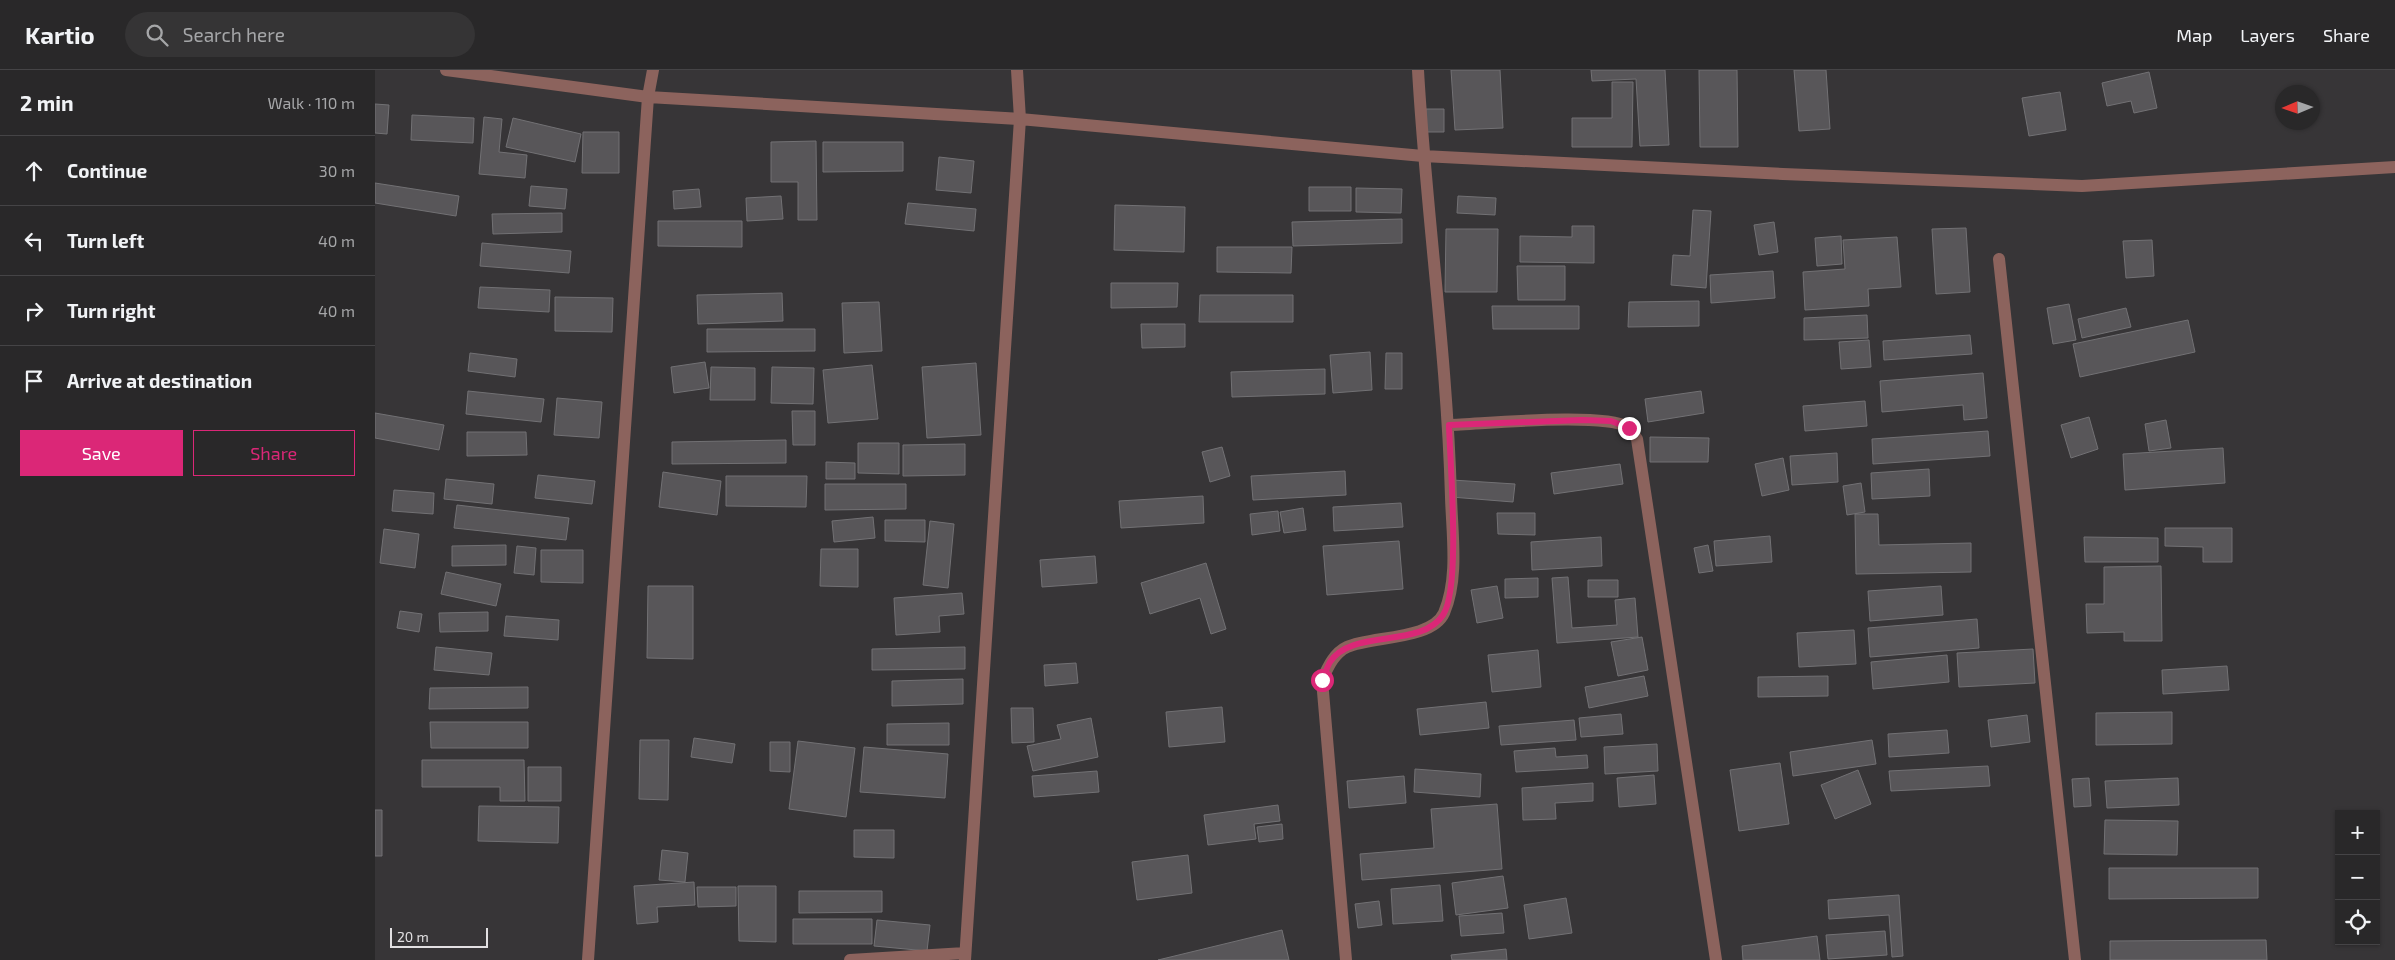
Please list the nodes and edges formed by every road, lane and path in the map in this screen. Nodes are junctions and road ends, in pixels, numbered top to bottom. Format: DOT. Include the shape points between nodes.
graph roads {
  1 [pos="446,70"];
  2 [pos="653,70"];
  3 [pos="1017,70"];
  4 [pos="1418,70"];
  5 [pos="648,97"];
  6 [pos="1019,120"];
  7 [pos="1423,156"];
  8 [pos="2395,166"];
  9 [pos="1999,259"];
  10 [pos="1449,425"];
  11 [pos="965,957"];
  12 [pos="588,960"];
  13 [pos="850,960"];
  14 [pos="1346,960"];
  15 [pos="1716,960"];
  16 [pos="2075,960"];
  1 -- 5 [label="street"];
  2 -- 5 [label="street"];
  3 -- 6 [label="street"];
  4 -- 7 [label="street"];
  5 -- 6 [label="street"];
  5 -- 12 [label="street"];
  6 -- 7 [label="street"];
  6 -- 11 [label="street"];
  7 -- 8 [label="street" via="2082,186"];
  7 -- 10 [label="street"];
  9 -- 16 [label="street"];
  10 -- 14 [label="street" via="1453,580 1443,615 1429,628 1346,647 1330,661 1322,680"];
  10 -- 15 [label="street" via="1611,421 1629,428 1637,439"];
  11 -- 13 [label="street"];
}
